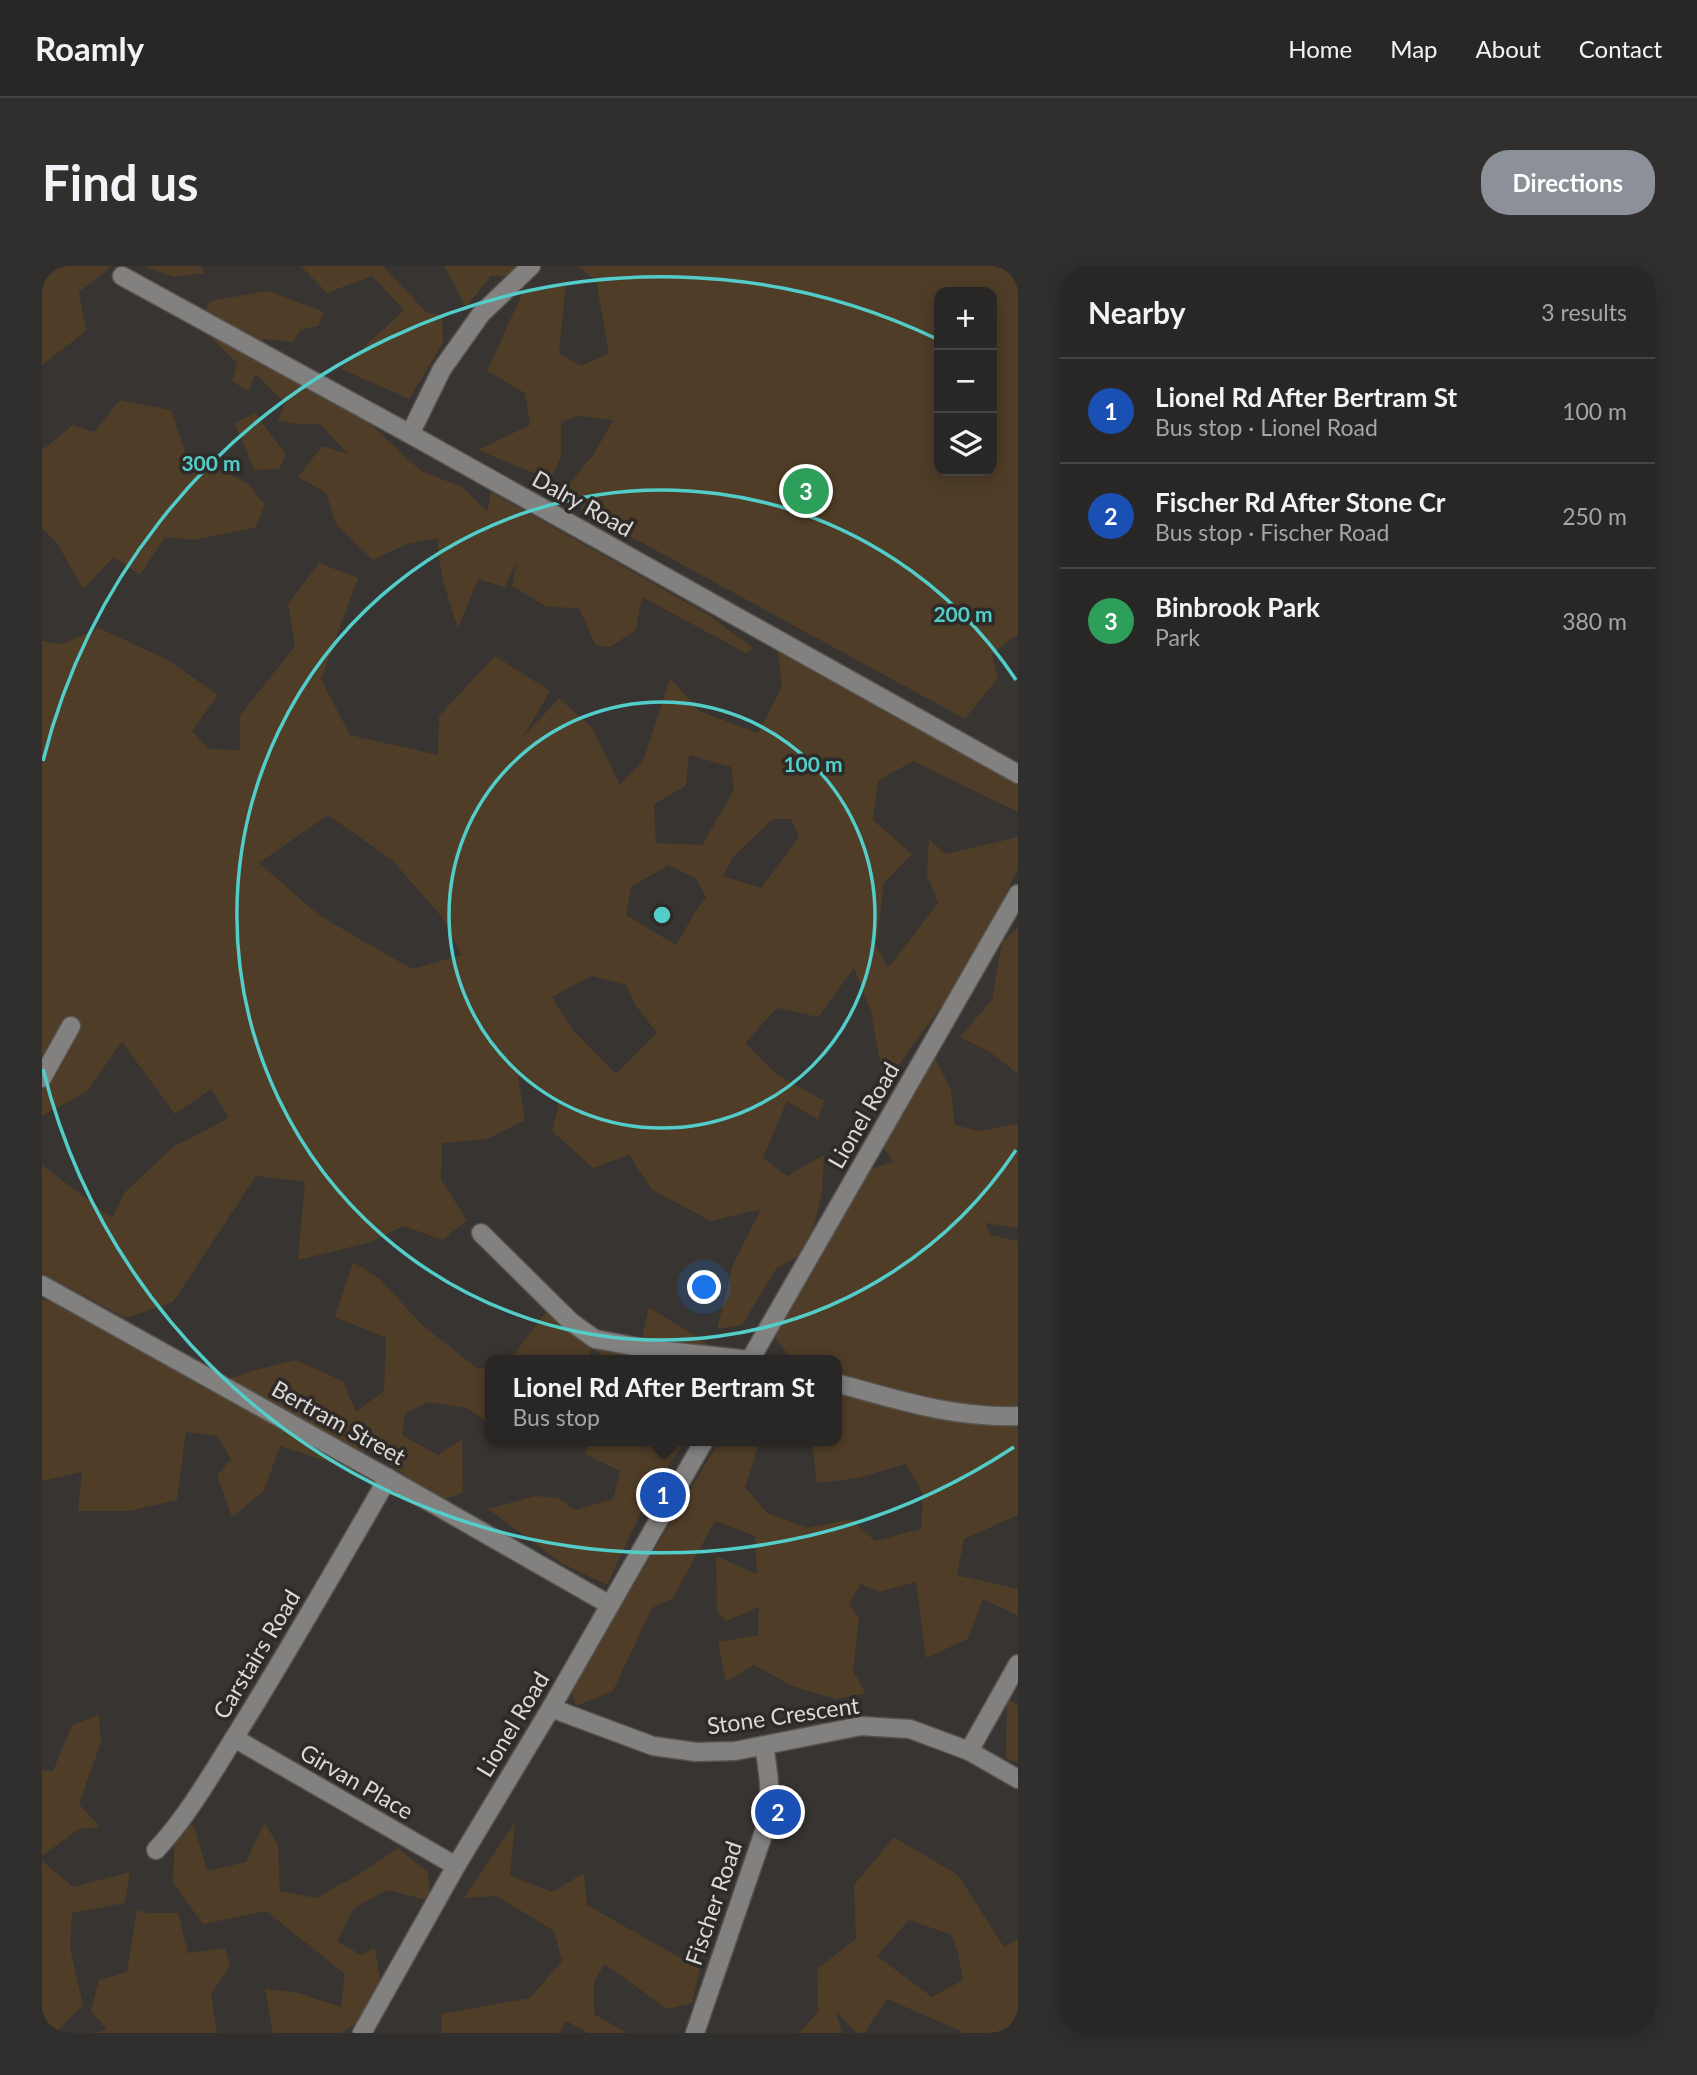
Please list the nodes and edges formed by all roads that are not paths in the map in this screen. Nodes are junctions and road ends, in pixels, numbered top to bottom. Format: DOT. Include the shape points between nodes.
graph roads {
  1 [pos="531,266"];
  2 [pos="122,276"];
  3 [pos="410,434"];
  4 [pos="1018,775"];
  5 [pos="1018,894"];
  6 [pos="71,1026"];
  7 [pos="42,1078"];
  8 [pos="481,1233"];
  9 [pos="42,1285"];
  10 [pos="704,1355"];
  11 [pos="753,1355"];
  12 [pos="842,1384"];
  13 [pos="1018,1416"];
  14 [pos="701,1446"];
  15 [pos="388,1478"];
  16 [pos="610,1605"];
  17 [pos="1018,1664"];
  18 [pos="551,1708"];
  19 [pos="234,1738"];
  20 [pos="764,1746"];
  21 [pos="969,1751"];
  22 [pos="1018,1779"];
  23 [pos="156,1850"];
  24 [pos="456,1866"];
  25 [pos="362,2033"];
  26 [pos="695,2033"];
  1 -- 3 [label="street" via="481,314 442,369"];
  2 -- 3 [label="street, Dalry Road"];
  3 -- 4 [label="street, Dalry Road"];
  5 -- 11 [label="street, Lionel Road"];
  6 -- 7 [label="street"];
  8 -- 10 [label="street" via="571,1322 595,1339"];
  9 -- 15 [label="street, Bertram Street"];
  12 -- 13 [label="street" via="938,1411"];
  14 -- 16 [label="street, Lionel Road"];
  15 -- 16 [label="street, Bertram Street"];
  15 -- 19 [label="street, Carstairs Road"];
  16 -- 18 [label="street, Lionel Road"];
  17 -- 21 [label="street"];
  18 -- 20 [label="street, Stone Crescent" via="653,1746 696,1752"];
  18 -- 24 [label="street, Lionel Road"];
  19 -- 23 [label="street, Carstairs Road"];
  19 -- 24 [label="street, Girvan Place"];
  20 -- 21 [label="street, Stone Crescent" via="861,1726 910,1729"];
  20 -- 26 [label="street, Fischer Road" via="770,1780 766,1826"];
  21 -- 22 [label="street, Stone Crescent"];
  24 -- 25 [label="street, Lionel Road"];
}
